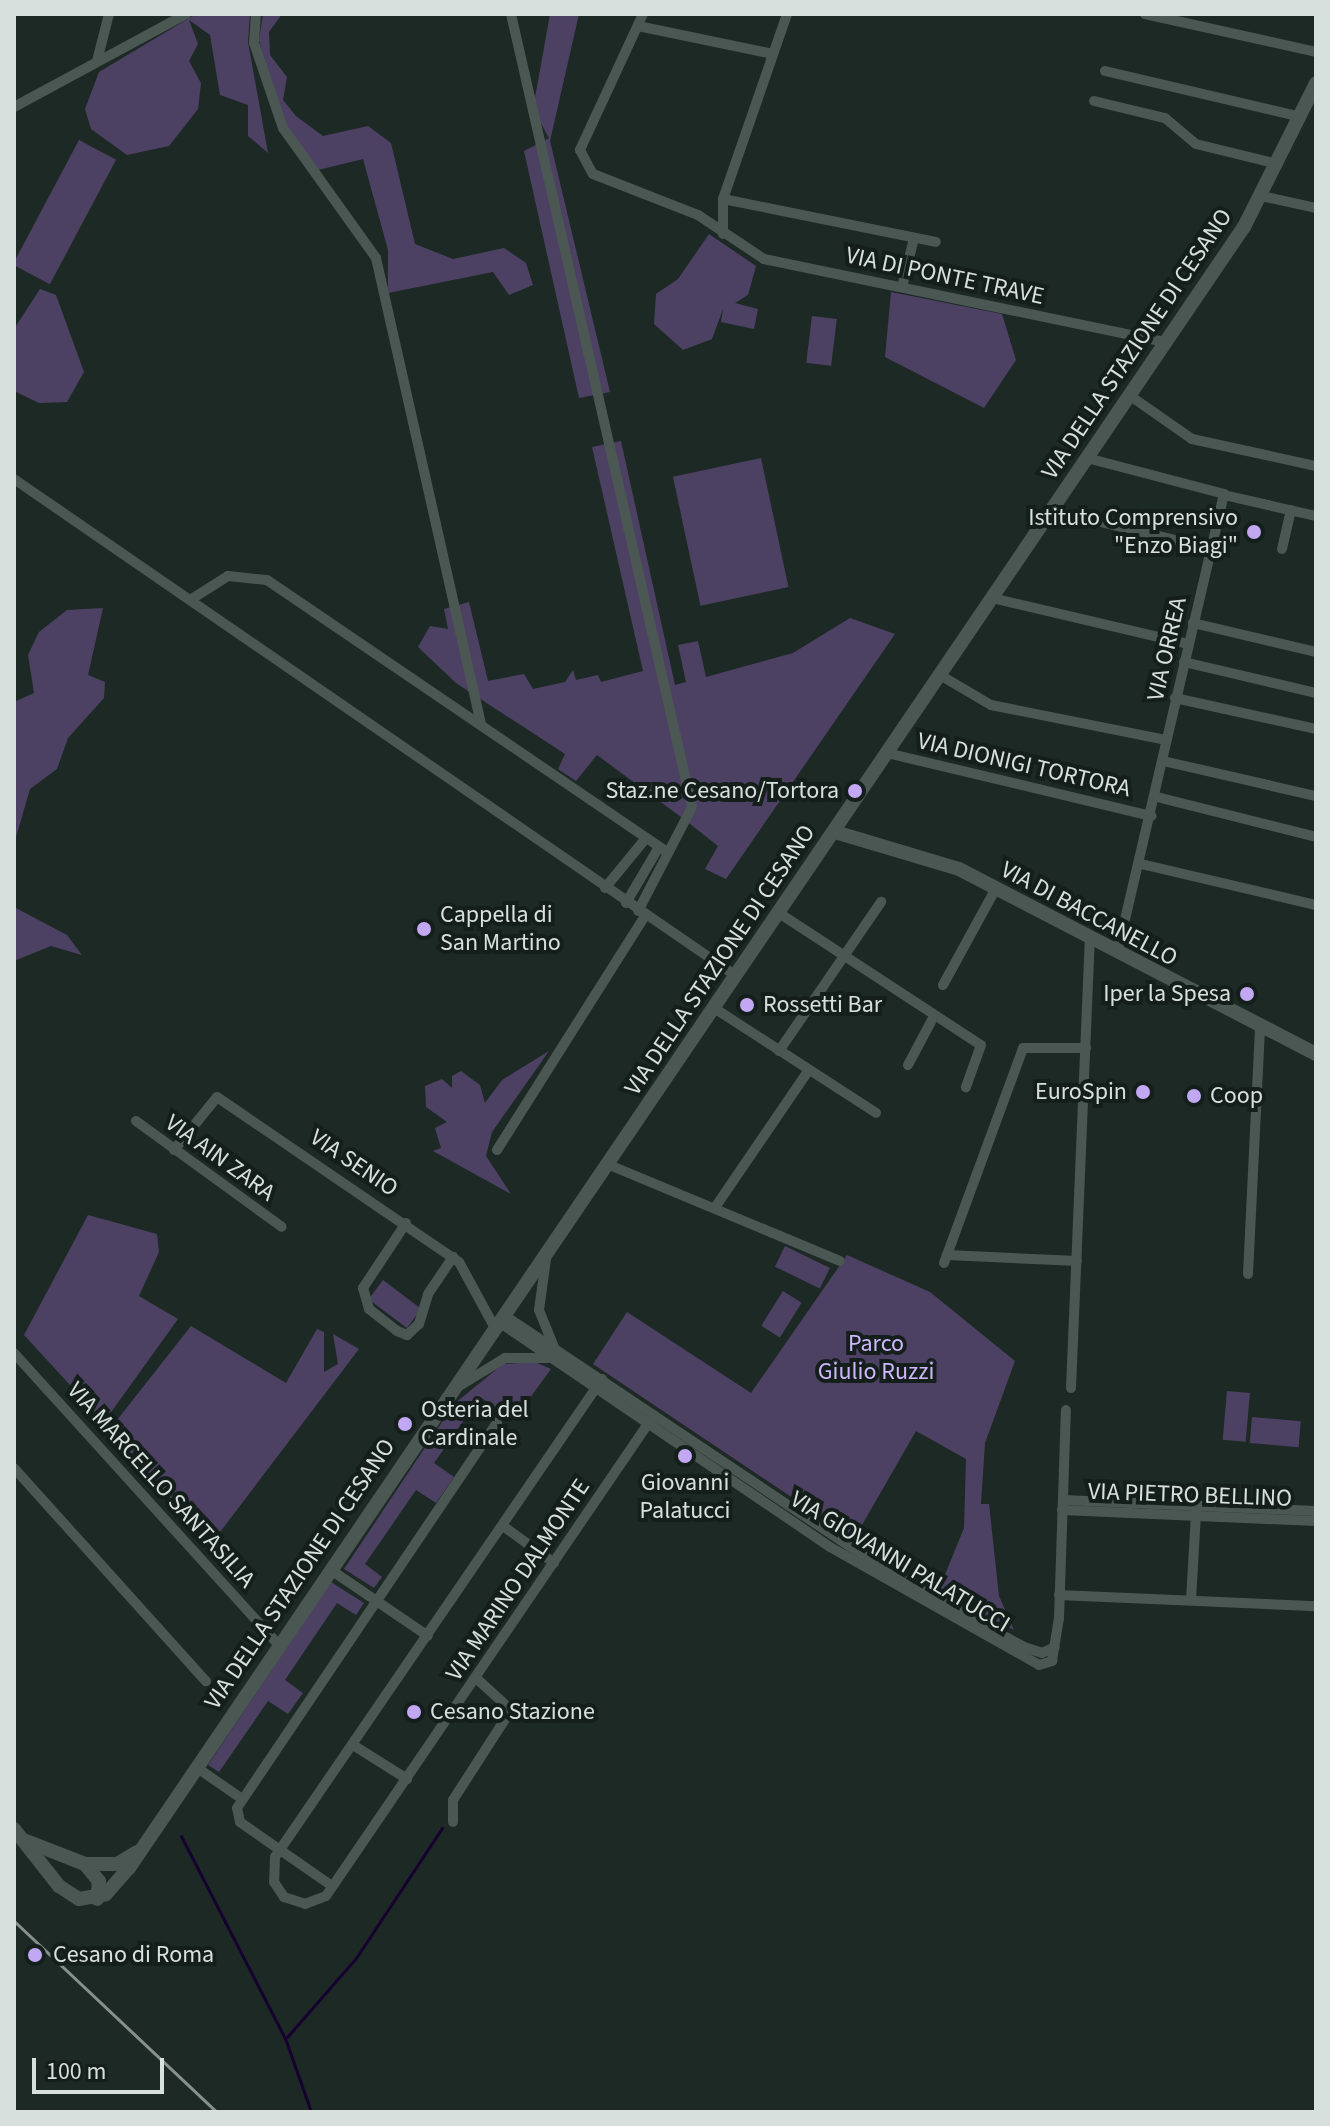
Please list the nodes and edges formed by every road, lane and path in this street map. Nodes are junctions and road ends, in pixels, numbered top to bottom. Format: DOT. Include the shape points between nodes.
graph roads {
  1 [pos="109,14"];
  2 [pos="186,14"];
  3 [pos="256,14"];
  4 [pos="511,14"];
  5 [pos="643,14"];
  6 [pos="787,14"];
  7 [pos="1145,14"];
  8 [pos="638,26"];
  9 [pos="1316,52"];
  10 [pos="773,54"];
  11 [pos="97,61"];
  12 [pos="1105,71"];
  13 [pos="1316,83"];
  14 [pos="1094,101"];
  15 [pos="14,107"];
  16 [pos="1301,117"];
  17 [pos="1278,164"];
  18 [pos="1261,196"];
  19 [pos="723,199"];
  20 [pos="1316,208"];
  21 [pos="723,234"];
  22 [pos="914,238"];
  23 [pos="936,242"];
  24 [pos="902,287"];
  25 [pos="1166,342"];
  26 [pos="1129,395"];
  27 [pos="1087,458"];
  28 [pos="1316,466"];
  29 [pos="14,479"];
  30 [pos="1224,495"];
  31 [pos="1052,510"];
  32 [pos="1291,510"];
  33 [pos="1316,516"];
  34 [pos="1175,540"];
  35 [pos="1282,549"];
  36 [pos="992,598"];
  37 [pos="190,600"];
  38 [pos="1193,623"];
  39 [pos="1188,644"];
  40 [pos="1316,652"];
  41 [pos="1184,662"];
  42 [pos="940,675"];
  43 [pos="1316,693"];
  44 [pos="1175,698"];
  45 [pos="481,725"];
  46 [pos="1316,729"];
  47 [pos="1166,740"];
  48 [pos="887,753"];
  49 [pos="1163,761"];
  50 [pos="1316,796"];
  51 [pos="1157,797"];
  52 [pos="1152,816"];
  53 [pos="835,832"];
  54 [pos="1316,837"];
  55 [pos="646,838"];
  56 [pos="662,849"];
  57 [pos="1141,864"];
  58 [pos="605,888"];
  59 [pos="996,888"];
  60 [pos="881,902"];
  61 [pos="626,903"];
  62 [pos="1316,905"];
  63 [pos="779,913"];
  64 [pos="642,914"];
  65 [pos="1090,937"];
  66 [pos="1117,952"];
  67 [pos="843,958"];
  68 [pos="736,976"];
  69 [pos="943,985"];
  70 [pos="714,1008"];
  71 [pos="933,1018"];
  72 [pos="1260,1028"];
  73 [pos="1086,1048"];
  74 [pos="779,1051"];
  75 [pos="1316,1054"];
  76 [pos="908,1065"];
  77 [pos="808,1071"];
  78 [pos="966,1087"];
  79 [pos="876,1113"];
  80 [pos="136,1121"];
  81 [pos="174,1150"];
  82 [pos="497,1150"];
  83 [pos="607,1164"];
  84 [pos="716,1206"];
  85 [pos="406,1223"];
  86 [pos="282,1227"];
  87 [pos="548,1250"];
  88 [pos="453,1257"];
  89 [pos="840,1261"];
  90 [pos="1077,1261"];
  91 [pos="1248,1274"];
  92 [pos="499,1322"];
  93 [pos="14,1353"];
  94 [pos="554,1354"];
  95 [pos="599,1384"];
  96 [pos="1071,1388"];
  97 [pos="449,1394"];
  98 [pos="1066,1410"];
  99 [pos="651,1419"];
  100 [pos="497,1422"];
  101 [pos="14,1468"];
  102 [pos="1062,1505"];
  103 [pos="1196,1511"];
  104 [pos="1316,1511"];
  105 [pos="1316,1521"];
  106 [pos="503,1526"];
  107 [pos="554,1563"];
  108 [pos="331,1570"];
  109 [pos="1059,1595"];
  110 [pos="1191,1600"];
  111 [pos="376,1601"];
  112 [pos="1316,1606"];
  113 [pos="428,1636"];
  114 [pos="279,1645"];
  115 [pos="476,1678"];
  116 [pos="206,1681"];
  117 [pos="353,1745"];
  118 [pos="196,1767"];
  119 [pos="407,1779"];
  120 [pos="242,1799"];
  121 [pos="453,1822"];
  122 [pos="18,1834"];
  123 [pos="140,1849"];
  124 [pos="280,1850"];
  125 [pos="85,1864"];
  126 [pos="332,1886"];
  127 [pos="97,1899"];
  1 -- 11 [label="street"];
  2 -- 11 [label="street"];
  3 -- 45 [label="street" via="254,43 283,128 376,258"];
  4 -- 56 [label="street" via="692,807"];
  5 -- 8 [label="street"];
  6 -- 10 [label="street"];
  7 -- 9 [label="street"];
  8 -- 10 [label="street"];
  8 -- 21 [label="street, VIA DI PONTE TRAVE" via="581,160 596,176 690,211"];
  10 -- 19 [label="street"];
  11 -- 15 [label="street"];
  12 -- 16 [label="street"];
  13 -- 16 [label="street, VIA DELLA STAZIONE DI CESANO"];
  14 -- 17 [label="street" via="1165,118 1193,143"];
  16 -- 17 [label="street, VIA DELLA STAZIONE DI CESANO"];
  17 -- 18 [label="street, VIA DELLA STAZIONE DI CESANO"];
  18 -- 20 [label="street"];
  18 -- 25 [label="street, VIA DELLA STAZIONE DI CESANO"];
  19 -- 21 [label="street"];
  19 -- 22 [label="street"];
  21 -- 24 [label="street, VIA DI PONTE TRAVE" via="764,259"];
  22 -- 23 [label="street"];
  22 -- 24 [label="street"];
  24 -- 25 [label="street, VIA DI PONTE TRAVE"];
  25 -- 26 [label="street, VIA DELLA STAZIONE DI CESANO"];
  26 -- 27 [label="street, VIA DELLA STAZIONE DI CESANO"];
  26 -- 28 [label="street" via="1192,439"];
  27 -- 30 [label="street"];
  27 -- 31 [label="street, VIA DELLA STAZIONE DI CESANO"];
  29 -- 37 [label="street"];
  30 -- 32 [label="street"];
  30 -- 38 [label="street, VIA ORREA"];
  31 -- 34 [label="street"];
  31 -- 36 [label="street, VIA DELLA STAZIONE DI CESANO"];
  32 -- 33 [label="street"];
  32 -- 35 [label="street"];
  36 -- 39 [label="street"];
  36 -- 42 [label="street, VIA DELLA STAZIONE DI CESANO"];
  37 -- 45 [label="street" via="228,576 267,580"];
  37 -- 58 [label="street"];
  38 -- 39 [label="street, VIA ORREA"];
  38 -- 40 [label="street"];
  39 -- 41 [label="street, VIA ORREA"];
  41 -- 43 [label="street"];
  41 -- 44 [label="street, VIA ORREA"];
  42 -- 47 [label="street" via="991,705"];
  42 -- 48 [label="street, VIA DELLA STAZIONE DI CESANO"];
  44 -- 46 [label="street"];
  44 -- 47 [label="street, VIA ORREA"];
  45 -- 55 [label="street"];
  47 -- 49 [label="street, VIA ORREA"];
  48 -- 52 [label="street, VIA DIONIGI TORTORA"];
  48 -- 53 [label="street, VIA DELLA STAZIONE DI CESANO"];
  49 -- 50 [label="street"];
  49 -- 51 [label="street, VIA ORREA"];
  51 -- 52 [label="street, VIA ORREA"];
  51 -- 54 [label="street"];
  52 -- 57 [label="street, VIA ORREA"];
  53 -- 59 [label="street, VIA DI BACCANELLO" via="932,858"];
  53 -- 63 [label="street, VIA DELLA STAZIONE DI CESANO"];
  55 -- 56 [label="street"];
  55 -- 58 [label="street"];
  56 -- 61 [label="street"];
  56 -- 64 [label="street"];
  57 -- 62 [label="street"];
  57 -- 66 [label="street, VIA ORREA"];
  58 -- 61 [label="street"];
  59 -- 65 [label="street, VIA DI BACCANELLO"];
  59 -- 69 [label="street"];
  60 -- 67 [label="street"];
  61 -- 64 [label="street"];
  63 -- 67 [label="street"];
  63 -- 68 [label="street, VIA DELLA STAZIONE DI CESANO"];
  64 -- 68 [label="street"];
  64 -- 82 [label="street"];
  65 -- 66 [label="street, VIA DI BACCANELLO"];
  65 -- 73 [label="street"];
  66 -- 72 [label="street, VIA DI BACCANELLO"];
  67 -- 71 [label="street"];
  67 -- 74 [label="street"];
  68 -- 70 [label="street, VIA DELLA STAZIONE DI CESANO"];
  70 -- 74 [label="street"];
  70 -- 83 [label="street, VIA DELLA STAZIONE DI CESANO"];
  71 -- 76 [label="street"];
  71 -- 78 [label="street" via="982,1047"];
  72 -- 75 [label="street, VIA DI BACCANELLO"];
  72 -- 91 [label="street"];
  73 -- 90 [label="street"];
  73 -- 90 [label="street" via="1023,1048 946,1259"];
  74 -- 77 [label="street"];
  77 -- 79 [label="street"];
  77 -- 84 [label="street"];
  80 -- 81 [label="street, VIA AIN ZARA"];
  81 -- 85 [label="street, VIA SENIO" via="217,1097"];
  81 -- 86 [label="street, VIA AIN ZARA"];
  83 -- 84 [label="street"];
  83 -- 87 [label="street, VIA DELLA STAZIONE DI CESANO"];
  84 -- 89 [label="street"];
  85 -- 88 [label="street, VIA SENIO"];
  85 -- 88 [label="street" via="363,1288 369,1309 397,1331 407,1335 419,1324 428,1294"];
  87 -- 92 [label="street, VIA DELLA STAZIONE DI CESANO"];
  87 -- 94 [label="street" via="539,1310"];
  88 -- 92 [label="street, VIA SENIO" via="473,1277"];
  90 -- 96 [label="street"];
  92 -- 94 [label="street, VIA GIOVANNI PALATUCCI"];
  92 -- 97 [label="street, VIA DELLA STAZIONE DI CESANO"];
  93 -- 114 [label="street, VIA MARCELLO SANTASILIA"];
  94 -- 95 [label="street, VIA GIOVANNI PALATUCCI"];
  94 -- 97 [label="street" via="505,1358"];
  95 -- 99 [label="street, VIA GIOVANNI PALATUCCI"];
  95 -- 106 [label="street, VIA MARINO DALMONTE"];
  97 -- 108 [label="street, VIA DELLA STAZIONE DI CESANO"];
  98 -- 102 [label="street"];
  99 -- 107 [label="street, VIA MARINO DALMONTE"];
  99 -- 109 [label="street, VIA GIOVANNI PALATUCCI" via="879,1566 1024,1647 1042,1653 1055,1647"];
  100 -- 111 [label="street"];
  101 -- 116 [label="street"];
  102 -- 103 [label="street, VIA PIETRO BELLINO"];
  102 -- 109 [label="street"];
  103 -- 104 [label="street, VIA PIETRO BELLINO"];
  103 -- 105 [label="street, VIA PIETRO BELLINO"];
  103 -- 110 [label="street"];
  106 -- 107 [label="street"];
  106 -- 113 [label="street, VIA MARINO DALMONTE"];
  107 -- 115 [label="street, VIA MARINO DALMONTE"];
  108 -- 111 [label="street"];
  108 -- 114 [label="street, VIA DELLA STAZIONE DI CESANO"];
  109 -- 110 [label="street"];
  110 -- 112 [label="street"];
  111 -- 113 [label="street"];
  111 -- 120 [label="street"];
  113 -- 117 [label="street, VIA MARINO DALMONTE"];
  114 -- 118 [label="street, VIA DELLA STAZIONE DI CESANO"];
  115 -- 119 [label="street, VIA MARINO DALMONTE"];
  115 -- 121 [label="street" via="511,1710 453,1800"];
  117 -- 119 [label="street"];
  117 -- 124 [label="street, VIA MARINO DALMONTE"];
  118 -- 120 [label="street"];
  118 -- 123 [label="street, VIA DELLA STAZIONE DI CESANO"];
  119 -- 126 [label="street, VIA MARINO DALMONTE"];
  120 -- 124 [label="street" via="238,1820"];
  122 -- 125 [label="street"];
  122 -- 127 [label="street" via="64,1891"];
  123 -- 125 [label="street" via="117,1864"];
  123 -- 127 [label="street, VIA DELLA STAZIONE DI CESANO"];
  124 -- 126 [label="street"];
  124 -- 126 [label="street" via="272,1876 284,1897 311,1903"];
  125 -- 127 [label="street" via="99,1881"];
}
